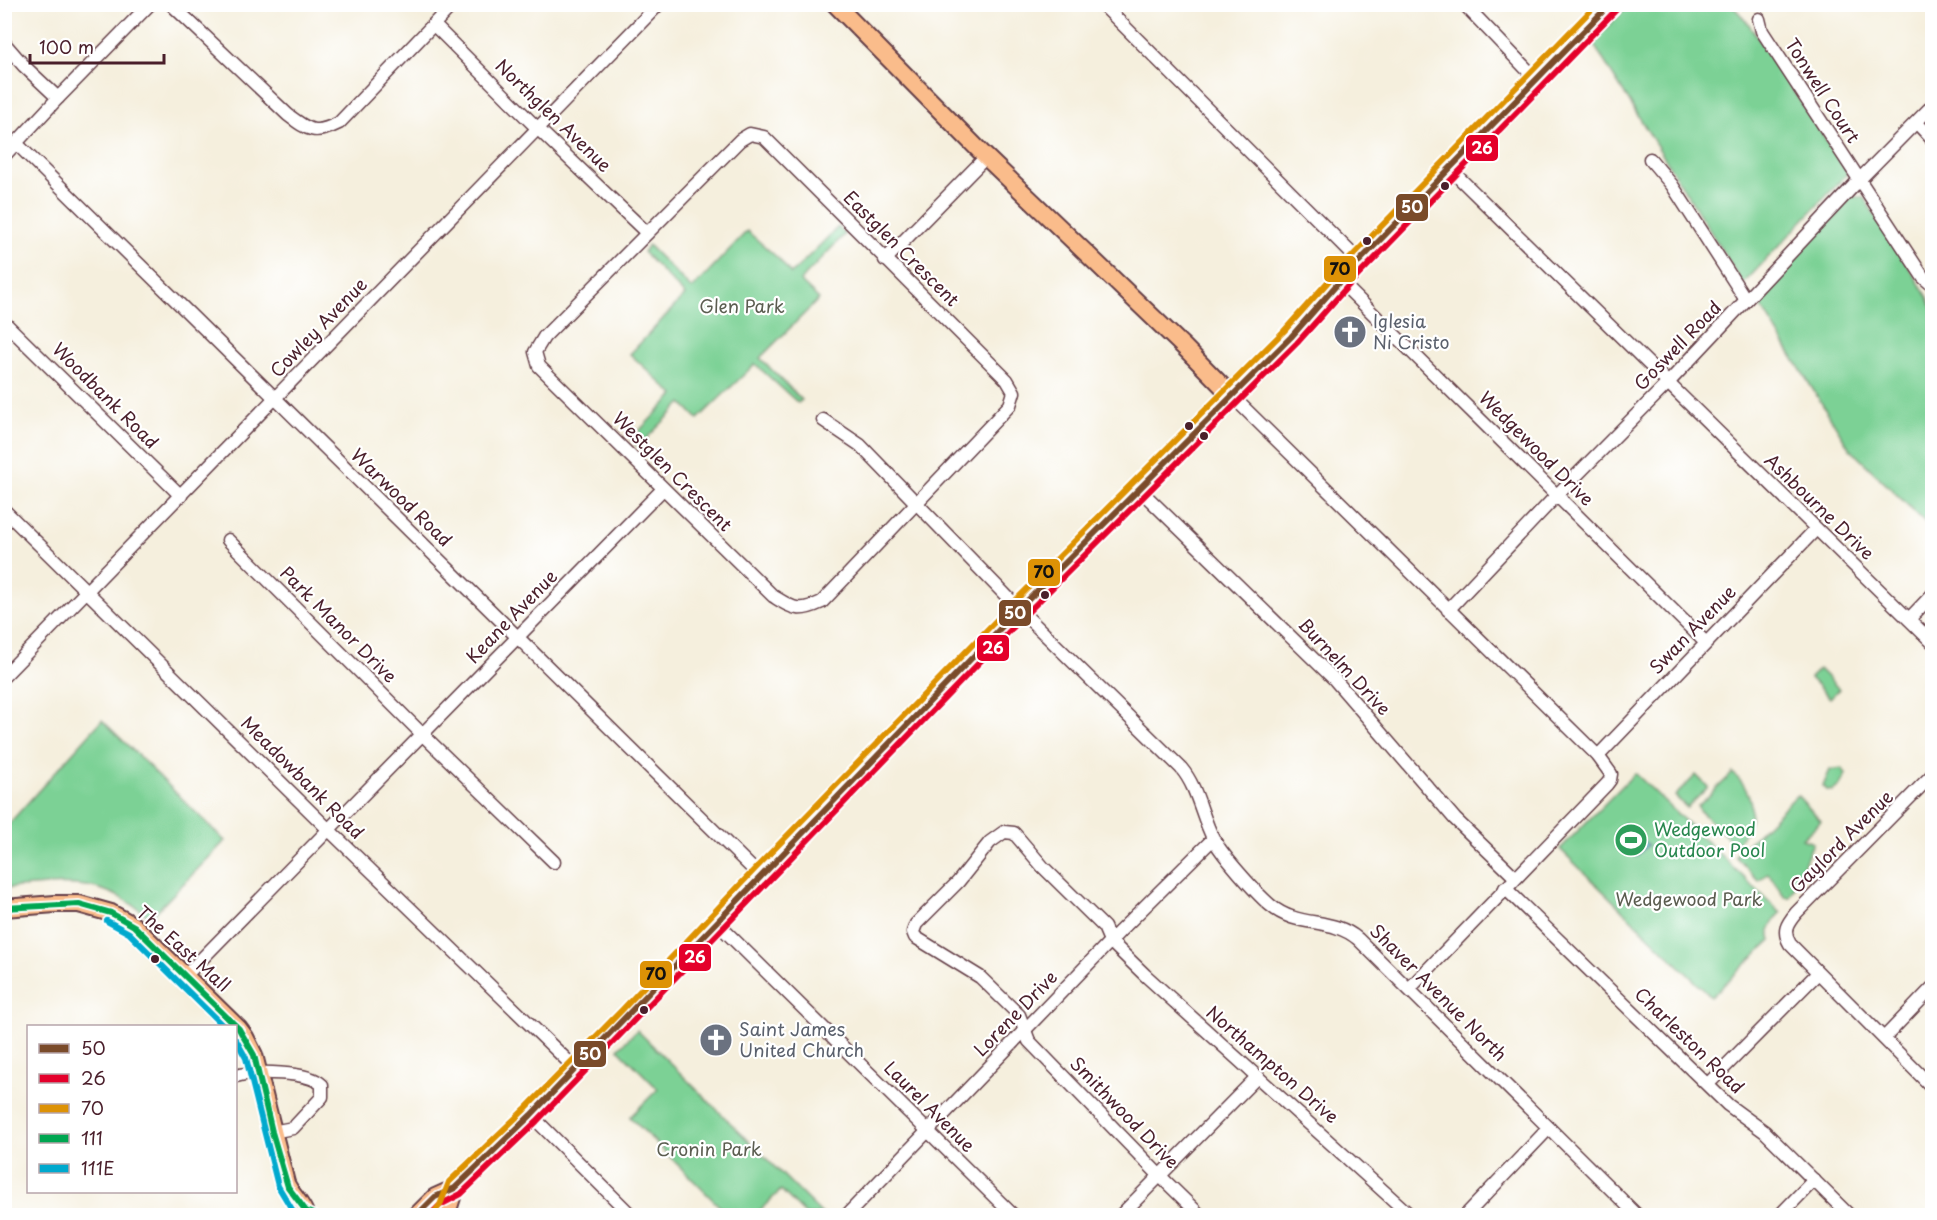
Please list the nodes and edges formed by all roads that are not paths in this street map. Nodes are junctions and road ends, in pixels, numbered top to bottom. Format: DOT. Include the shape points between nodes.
graph roads {
  1 [pos="150,4"];
  2 [pos="171,4"];
  3 [pos="453,4"];
  4 [pos="659,4"];
  5 [pos="835,4"];
  6 [pos="1102,4"];
  7 [pos="1464,4"];
  8 [pos="1610,4"];
  9 [pos="1759,19"];
  10 [pos="434,25"];
  11 [pos="4,43"];
  12 [pos="1537,80"];
  13 [pos="58,98"];
  14 [pos="1932,106"];
  15 [pos="1917,123"];
  16 [pos="539,129"];
  17 [pos="1932,139"];
  18 [pos="17,144"];
  19 [pos="4,156"];
  20 [pos="986,157"];
  21 [pos="1650,159"];
  22 [pos="1450,169"];
  23 [pos="1859,180"];
  24 [pos="647,232"];
  25 [pos="885,260"];
  26 [pos="1360,262"];
  27 [pos="1340,281"];
  28 [pos="1932,285"];
  29 [pos="1746,300"];
  30 [pos="4,322"];
  31 [pos="1667,384"];
  32 [pos="1233,396"];
  33 [pos="275,399"];
  34 [pos="823,420"];
  35 [pos="663,489"];
  36 [pos="1139,489"];
  37 [pos="1557,495"];
  38 [pos="181,496"];
  39 [pos="916,504"];
  40 [pos="4,510"];
  41 [pos="1816,529"];
  42 [pos="228,540"];
  43 [pos="86,591"];
  44 [pos="1932,595"];
  45 [pos="1019,609"];
  46 [pos="1448,610"];
  47 [pos="1909,619"];
  48 [pos="518,638"];
  49 [pos="1705,642"];
  50 [pos="1932,642"];
  51 [pos="4,676"];
  52 [pos="423,735"];
  53 [pos="1598,756"];
  54 [pos="1932,775"];
  55 [pos="329,830"];
  56 [pos="1213,839"];
  57 [pos="554,862"];
  58 [pos="760,876"];
  59 [pos="1515,878"];
  60 [pos="1505,888"];
  61 [pos="4,908"];
  62 [pos="716,922"];
  63 [pos="1110,941"];
  64 [pos="1818,973"];
  65 [pos="185,976"];
  66 [pos="1932,988"];
  67 [pos="1409,989"];
  68 [pos="234,1025"];
  69 [pos="237,1028"];
  70 [pos="1024,1032"];
  71 [pos="1884,1038"];
  72 [pos="576,1069"];
  73 [pos="258,1072"];
  74 [pos="237,1076"];
  75 [pos="1258,1076"];
  76 [pos="1708,1084"];
  77 [pos="1932,1087"];
  78 [pos="531,1115"];
  79 [pos="1549,1128"];
  80 [pos="927,1130"];
  81 [pos="272,1132"];
  82 [pos="1159,1175"];
  83 [pos="1814,1180"];
  84 [pos="455,1188"];
  85 [pos="310,1214"];
  86 [pos="416,1215"];
  87 [pos="442,1215"];
  88 [pos="633,1215"];
  89 [pos="846,1215"];
  90 [pos="1014,1215"];
  91 [pos="1120,1215"];
  92 [pos="1201,1215"];
  93 [pos="1412,1215"];
  94 [pos="1465,1215"];
  95 [pos="1638,1215"];
  96 [pos="1779,1215"];
  97 [pos="1850,1215"];
  1 -- 13 [label="street"];
  2 -- 10 [label="street" via="288,115 306,129 322,131 339,123"];
  3 -- 10 [label="street"];
  4 -- 16 [label="street, Cowley Avenue"];
  5 -- 20 [label="main road"];
  6 -- 26 [label="street"];
  7 -- 12 [label="street"];
  8 -- 12 [label="main road"];
  9 -- 23 [label="street, Tonwell Court" via="1762,31"];
  10 -- 16 [label="street, Northglen Avenue"];
  11 -- 13 [label="street"];
  12 -- 22 [label="main road"];
  13 -- 18 [label="street"];
  14 -- 15 [label="street, Goswell Road"];
  15 -- 17 [label="street"];
  15 -- 23 [label="street, Goswell Road"];
  16 -- 24 [label="street, Northglen Avenue"];
  16 -- 33 [label="street, Cowley Avenue"];
  18 -- 19 [label="street"];
  18 -- 33 [label="street, Warwood Road"];
  20 -- 25 [label="street"];
  20 -- 32 [label="main road"];
  21 -- 29 [label="street" via="1672,185"];
  22 -- 26 [label="main road"];
  22 -- 31 [label="street, Ashbourne Drive"];
  23 -- 28 [label="street, Tonwell Court"];
  23 -- 29 [label="street, Goswell Road"];
  24 -- 25 [label="street, Eastglen Crescent" via="750,134 764,137"];
  24 -- 35 [label="street, Westglen Crescent" via="544,337 535,352 539,366"];
  25 -- 39 [label="street, Eastglen Crescent" via="1007,380 1014,392 1010,405"];
  26 -- 27 [label="main road"];
  27 -- 32 [label="main road"];
  27 -- 37 [label="street, Wedgewood Drive"];
  29 -- 31 [label="street, Goswell Road"];
  30 -- 38 [label="street, Woodbank Road"];
  31 -- 37 [label="street, Goswell Road"];
  31 -- 41 [label="street, Ashbourne Drive"];
  32 -- 36 [label="main road"];
  32 -- 46 [label="street"];
  33 -- 38 [label="street, Cowley Avenue"];
  33 -- 48 [label="street, Warwood Road"];
  34 -- 39 [label="street, Shaver Avenue North" via="860,445"];
  35 -- 39 [label="street, Westglen Crescent" via="772,596 791,607 805,609 822,602"];
  35 -- 48 [label="street, Keane Avenue"];
  36 -- 45 [label="main road"];
  36 -- 59 [label="street, Burnelm Drive" via="1335,680 1455,819"];
  37 -- 46 [label="street, Goswell Road"];
  37 -- 49 [label="street, Wedgewood Drive"];
  38 -- 43 [label="street, Cowley Avenue"];
  39 -- 45 [label="street, Shaver Avenue North"];
  40 -- 43 [label="street, Meadowbank Road"];
  41 -- 47 [label="street, Ashbourne Drive"];
  41 -- 49 [label="street, Swan Avenue"];
  42 -- 52 [label="street, Park Manor Drive"];
  43 -- 51 [label="street, Cowley Avenue"];
  43 -- 55 [label="street, Meadowbank Road"];
  44 -- 47 [label="street"];
  45 -- 56 [label="street, Shaver Avenue North" via="1181,768 1191,781"];
  45 -- 58 [label="main road"];
  46 -- 53 [label="street"];
  47 -- 50 [label="street, Ashbourne Drive"];
  48 -- 52 [label="street, Keane Avenue"];
  48 -- 58 [label="street, Warwood Road"];
  49 -- 53 [label="street, Swan Avenue"];
  52 -- 55 [label="street, Keane Avenue"];
  52 -- 57 [label="street, Park Manor Drive"];
  53 -- 59 [label="street" via="1611,776 1607,784"];
  54 -- 64 [label="street, Gaylord Avenue" via="1786,926 1790,944"];
  55 -- 65 [label="street, Keane Avenue"];
  55 -- 72 [label="street, Meadowbank Road"];
  56 -- 63 [label="street, Lorene Drive"];
  56 -- 67 [label="street, Shaver Avenue North" via="1269,904 1289,918 1350,932"];
  58 -- 62 [label="main road"];
  59 -- 60 [label="street"];
  60 -- 67 [label="street"];
  60 -- 76 [label="street, Charleston Road"];
  61 -- 65 [label="main road, The East Mall" via="72,904 111,913 134,926"];
  62 -- 72 [label="main road"];
  62 -- 80 [label="street, Laurel Avenue"];
  63 -- 70 [label="street, Lorene Drive"];
  63 -- 70 [label="street, Northampton Drive" via="1104,927 1014,833 1000,833 990,842 913,932 917,939 980,977 1019,1015"];
  63 -- 75 [label="street, Northampton Drive"];
  64 -- 71 [label="street"];
  64 -- 76 [label="street"];
  65 -- 68 [label="main road, The East Mall"];
  66 -- 71 [label="street"];
  67 -- 79 [label="street, Shaver Avenue North"];
  69 -- 73 [label="main road, The East Mall" via="254,1055"];
  70 -- 80 [label="street, Lorene Drive"];
  70 -- 82 [label="street, Smithwood Drive"];
  71 -- 77 [label="street"];
  72 -- 78 [label="main road"];
  73 -- 74 [label="street"];
  73 -- 81 [label="main road, The East Mall"];
  73 -- 81 [label="street" via="310,1078 323,1087 321,1099 296,1125"];
  75 -- 82 [label="street"];
  75 -- 93 [label="street, Northampton Drive"];
  76 -- 83 [label="street, Charleston Road"];
  78 -- 84 [label="main road"];
  78 -- 88 [label="street"];
  79 -- 94 [label="street"];
  79 -- 95 [label="street, Shaver Avenue North"];
  80 -- 89 [label="street, Lorene Drive"];
  80 -- 90 [label="street, Laurel Avenue"];
  81 -- 85 [label="main road, The East Mall" via="288,1188"];
  82 -- 91 [label="street"];
  82 -- 92 [label="street, Smithwood Drive"];
  83 -- 96 [label="street"];
  83 -- 97 [label="street, Charleston Road"];
  84 -- 86 [label="main road" via="435,1197"];
  84 -- 87 [label="main road" via="448,1210"];
}
